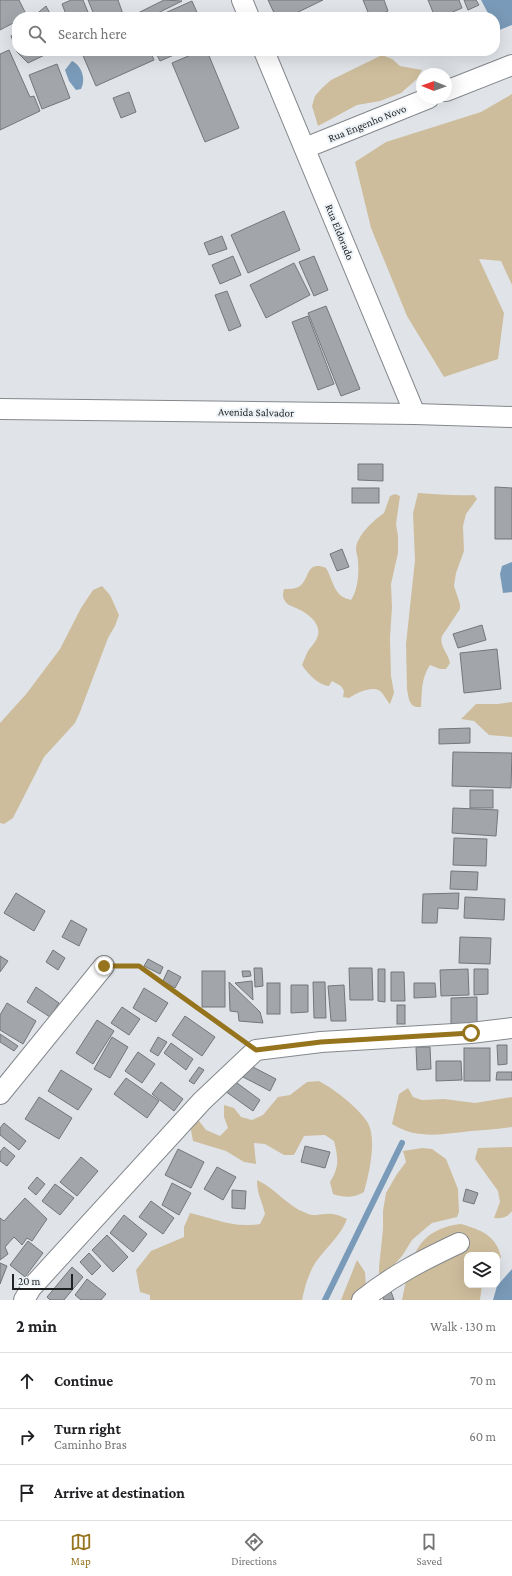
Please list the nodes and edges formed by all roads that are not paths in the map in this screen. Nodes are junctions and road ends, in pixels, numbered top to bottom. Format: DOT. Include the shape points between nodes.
graph roads {
  1 [pos="242,0"];
  2 [pos="247,12"];
  3 [pos="266,56"];
  4 [pos="512,65"];
  5 [pos="452,89"];
  6 [pos="416,103"];
  7 [pos="305,148"];
  8 [pos="0,409"];
  9 [pos="415,414"];
  10 [pos="512,417"];
  11 [pos="104,966"];
  12 [pos="512,1028"];
  13 [pos="0,1094"];
  14 [pos="459,1243"];
  15 [pos="24,1300"];
  16 [pos="362,1300"];
  1 -- 2 [label="street"];
  3 -- 7 [label="street, Rua Eldorado"];
  4 -- 5 [label="street"];
  6 -- 7 [label="street, Rua Engenho Novo"];
  7 -- 9 [label="street, Rua Eldorado"];
  8 -- 9 [label="street, Avenida Salvador"];
  9 -- 10 [label="street, Avenida Salvador"];
  11 -- 13 [label="street"];
  12 -- 15 [label="street" via="321,1042 256,1050 202,1101 31,1288"];
  14 -- 16 [label="street" via="401,1272"];
}
